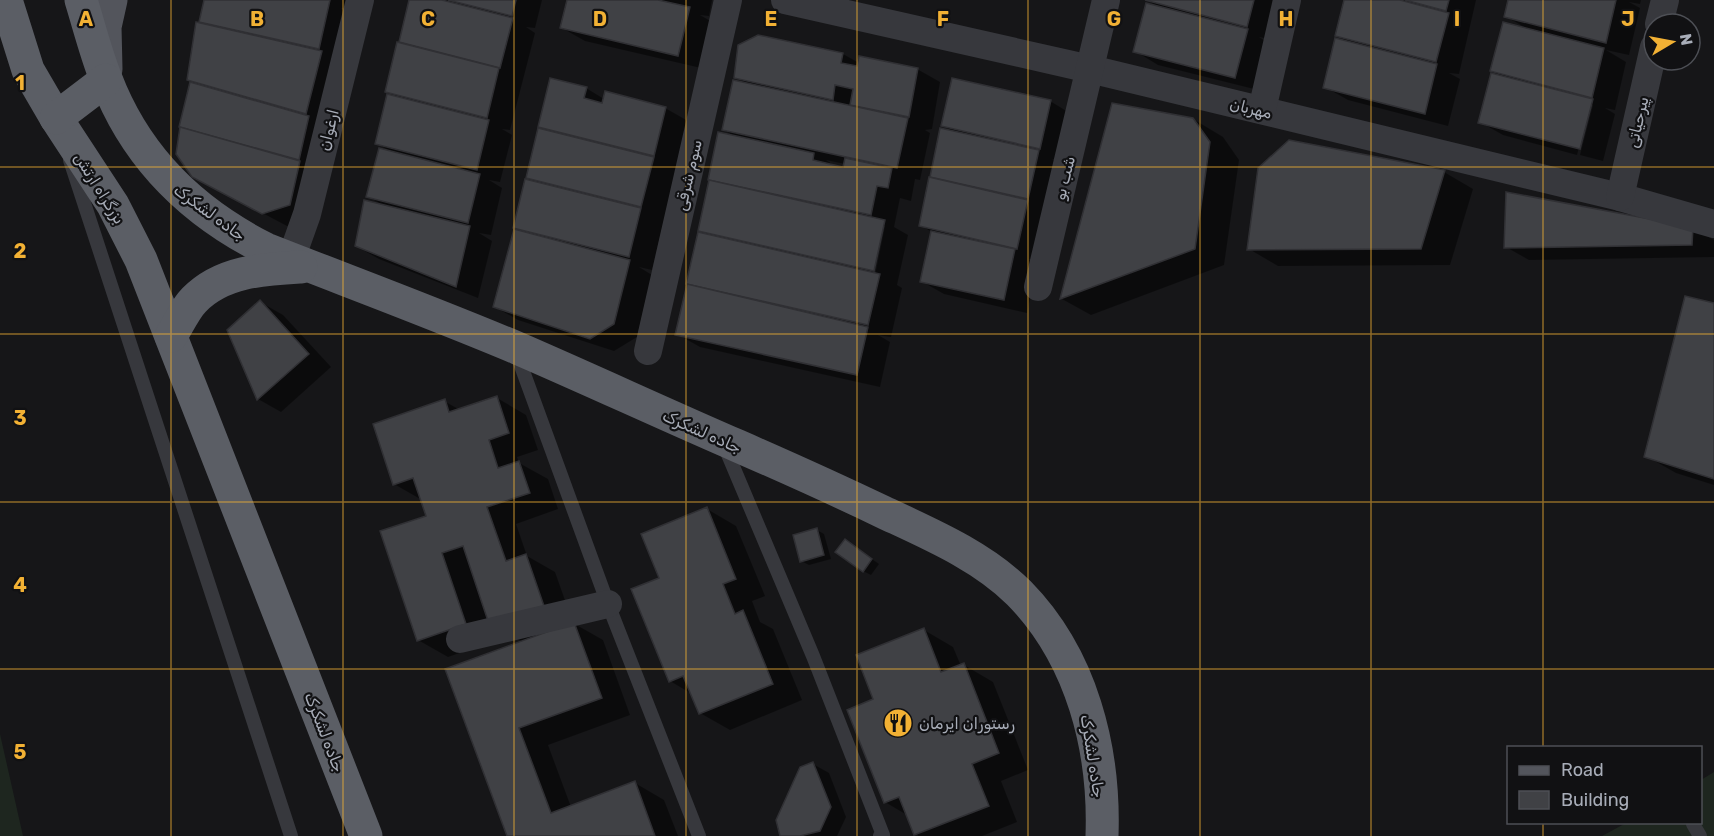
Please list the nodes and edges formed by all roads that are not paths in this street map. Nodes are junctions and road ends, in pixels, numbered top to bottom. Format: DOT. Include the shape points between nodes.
graph roads {
  1 [pos="6,0"];
  2 [pos="81,0"];
  3 [pos="111,0"];
  4 [pos="360,0"];
  5 [pos="728,0"];
  6 [pos="785,0"];
  7 [pos="1106,0"];
  8 [pos="1287,0"];
  9 [pos="1090,69"];
  10 [pos="1648,72"];
  11 [pos="106,80"];
  12 [pos="1262,110"];
  13 [pos="56,118"];
  14 [pos="1620,197"];
  15 [pos="1714,224"];
  16 [pos="141,260"];
  17 [pos="302,263"];
  18 [pos="1038,286"];
  19 [pos="171,336"];
  20 [pos="514,347"];
  21 [pos="648,351"];
  22 [pos="721,439"];
  23 [pos="608,604"];
  24 [pos="460,639"];
  25 [pos="291,836"];
  26 [pos="366,836"];
  27 [pos="699,836"];
  28 [pos="880,836"];
  29 [pos="1102,836"];
  1 -- 13 [label="highway, بزرگراه ارتش" via="28,70"];
  2 -- 11 [label="highway"];
  3 -- 11 [label="main road" via="105,27"];
  4 -- 17 [label="street, ارغوان" via="307,214"];
  5 -- 21 [label="street, سوم شرقی"];
  6 -- 9 [label="street, مهربان"];
  7 -- 9 [label="street, شب بو"];
  8 -- 12 [label="street"];
  9 -- 12 [label="street, مهربان"];
  9 -- 18 [label="street, شب بو"];
  10 -- 14 [label="street, پیرحیاتی"];
  11 -- 13 [label="highway"];
  11 -- 17 [label="highway, جاده لشکرک" via="150,159 176,189 237,235"];
  12 -- 14 [label="street, مهربان"];
  13 -- 16 [label="highway, بزرگراه ارتش" via="113,205"];
  13 -- 25 [label="lane"];
  14 -- 15 [label="street, مهربان"];
  16 -- 19 [label="highway, جاده لشکرک"];
  17 -- 19 [label="highway" via="250,271 223,280 194,300"];
  17 -- 20 [label="highway, جاده لشکرک"];
  19 -- 26 [label="highway, جاده لشکرک"];
  20 -- 22 [label="highway, جاده لشکرک"];
  20 -- 23 [label="lane"];
  22 -- 28 [label="lane" via="817,668 883,835"];
  22 -- 29 [label="highway, جاده لشکرک" via="933,536 995,573 1019,593 1052,636 1078,686 1091,724 1100,775"];
  23 -- 24 [label="street"];
  23 -- 27 [label="lane"];
}
